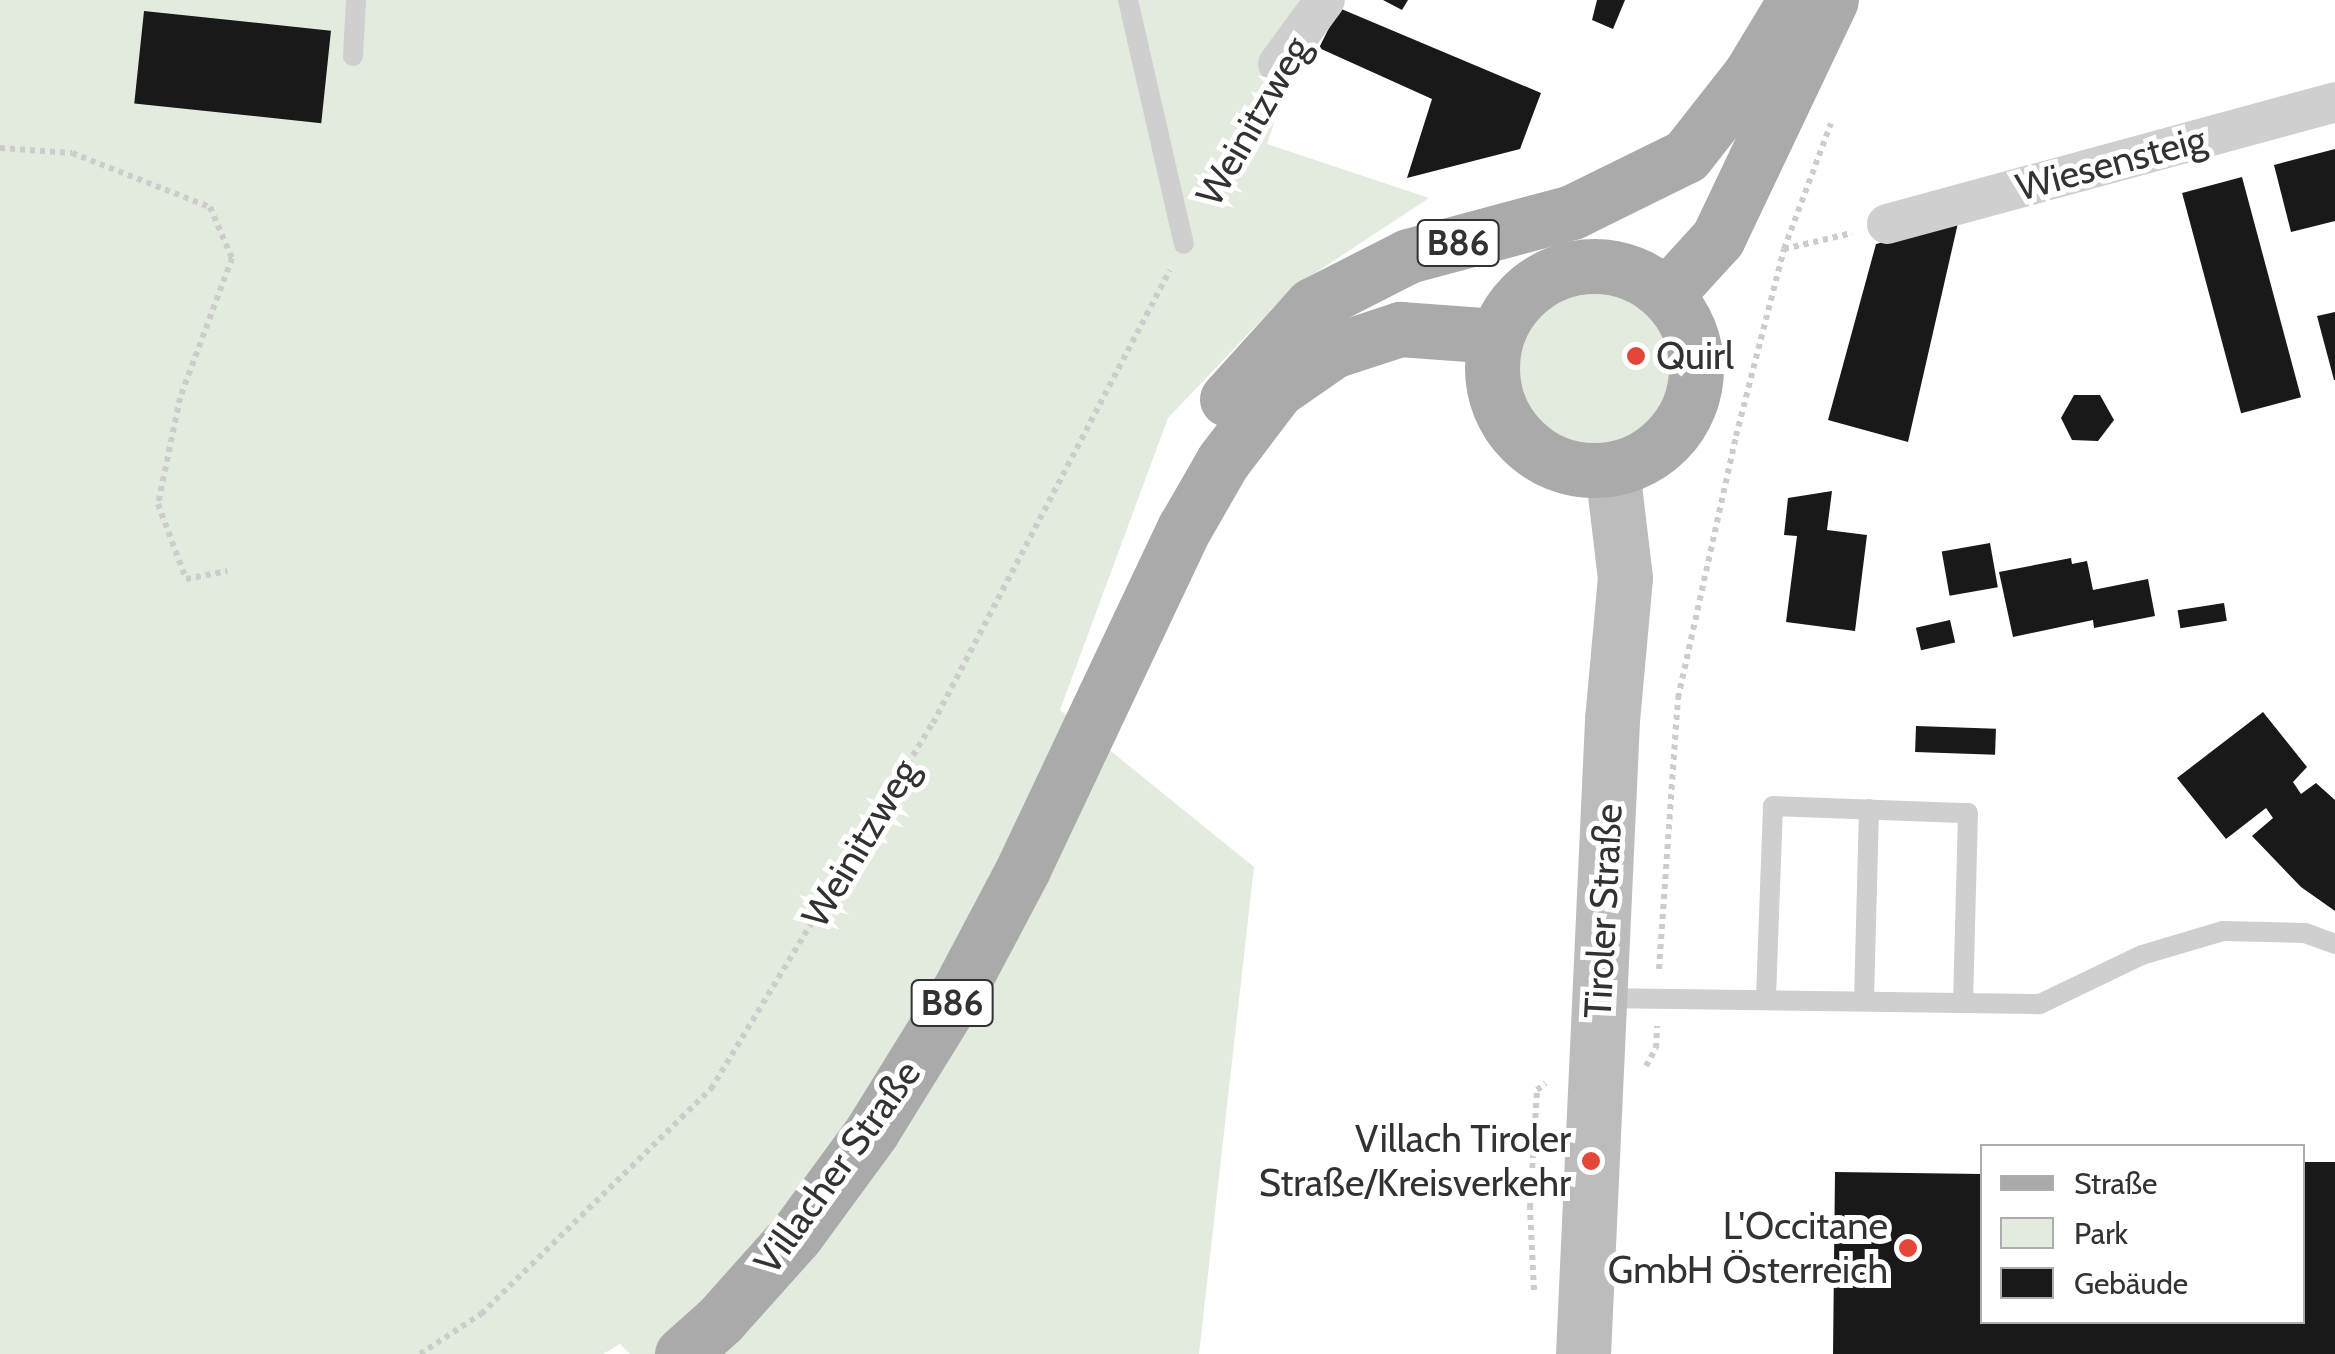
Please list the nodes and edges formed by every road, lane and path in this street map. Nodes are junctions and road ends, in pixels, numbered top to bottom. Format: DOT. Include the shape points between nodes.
graph roads {
  1 [pos="356,0"];
  2 [pos="1128,0"];
  3 [pos="1325,0"];
  4 [pos="1795,0"];
  5 [pos="1831,0"];
  6 [pos="353,56"];
  7 [pos="1278,64"];
  8 [pos="2335,102"];
  9 [pos="0,148"];
  10 [pos="1887,224"];
  11 [pos="1828,239"];
  12 [pos="1184,244"];
  13 [pos="1666,295"];
  14 [pos="1496,336"];
  15 [pos="1612,469"];
  16 [pos="1184,527"];
  17 [pos="227,571"];
  18 [pos="1869,809"];
  19 [pos="1660,940"];
  20 [pos="2335,944"];
  21 [pos="1766,997"];
  22 [pos="1599,998"];
  23 [pos="1864,1000"];
  24 [pos="1962,1002"];
  25 [pos="1553,1078"];
  26 [pos="1536,1301"];
  27 [pos="420,1354"];
  28 [pos="682,1354"];
  29 [pos="1583,1354"];
  1 -- 6 [label="lane"];
  2 -- 12 [label="lane, Weinitzweg"];
  3 -- 7 [label="street, Weinitzweg"];
  4 -- 16 [label="main road, B86" via="1751,73 1686,156 1572,212 1408,256 1312,305 1198,431 1168,494"];
  5 -- 13 [label="main road" via="1718,238"];
  7 -- 12 [label="path, Weinitzweg"];
  8 -- 10 [label="street, Wiesensteig"];
  9 -- 17 [label="path" via="72,153 210,207 232,258 180,398 158,504 186,579"];
  11 -- 19 [label="path" via="1784,249 1736,436 1678,698"];
  12 -- 27 [label="path, Weinitzweg" via="933,723 710,1089 481,1314"];
  13 -- 14 [label="main road" via="1618,268 1564,270 1536,283 1512,306"];
  13 -- 15 [label="main road" via="1694,343 1694,390 1670,437 1647,456"];
  14 -- 15 [label="main road" via="1496,398 1513,430 1553,462"];
  14 -- 16 [label="main road, B86" via="1400,328 1332,352 1277,390"];
  15 -- 22 [label="main road, Tiroler Straße" via="1624,578"];
  16 -- 28 [label="main road, Villacher Straße / B86" via="958,992 872,1132 796,1236"];
  18 -- 21 [label="lane" via="1773,806"];
  18 -- 23 [label="lane"];
  18 -- 24 [label="lane" via="1968,813"];
  20 -- 24 [label="lane" via="2305,933 2223,931 2142,955 2040,1004"];
  21 -- 22 [label="lane"];
  21 -- 23 [label="lane"];
  22 -- 29 [label="main road, Tiroler Straße"];
  23 -- 24 [label="lane"];
  25 -- 26 [label="path" via="1536,1090 1530,1208"];
}
